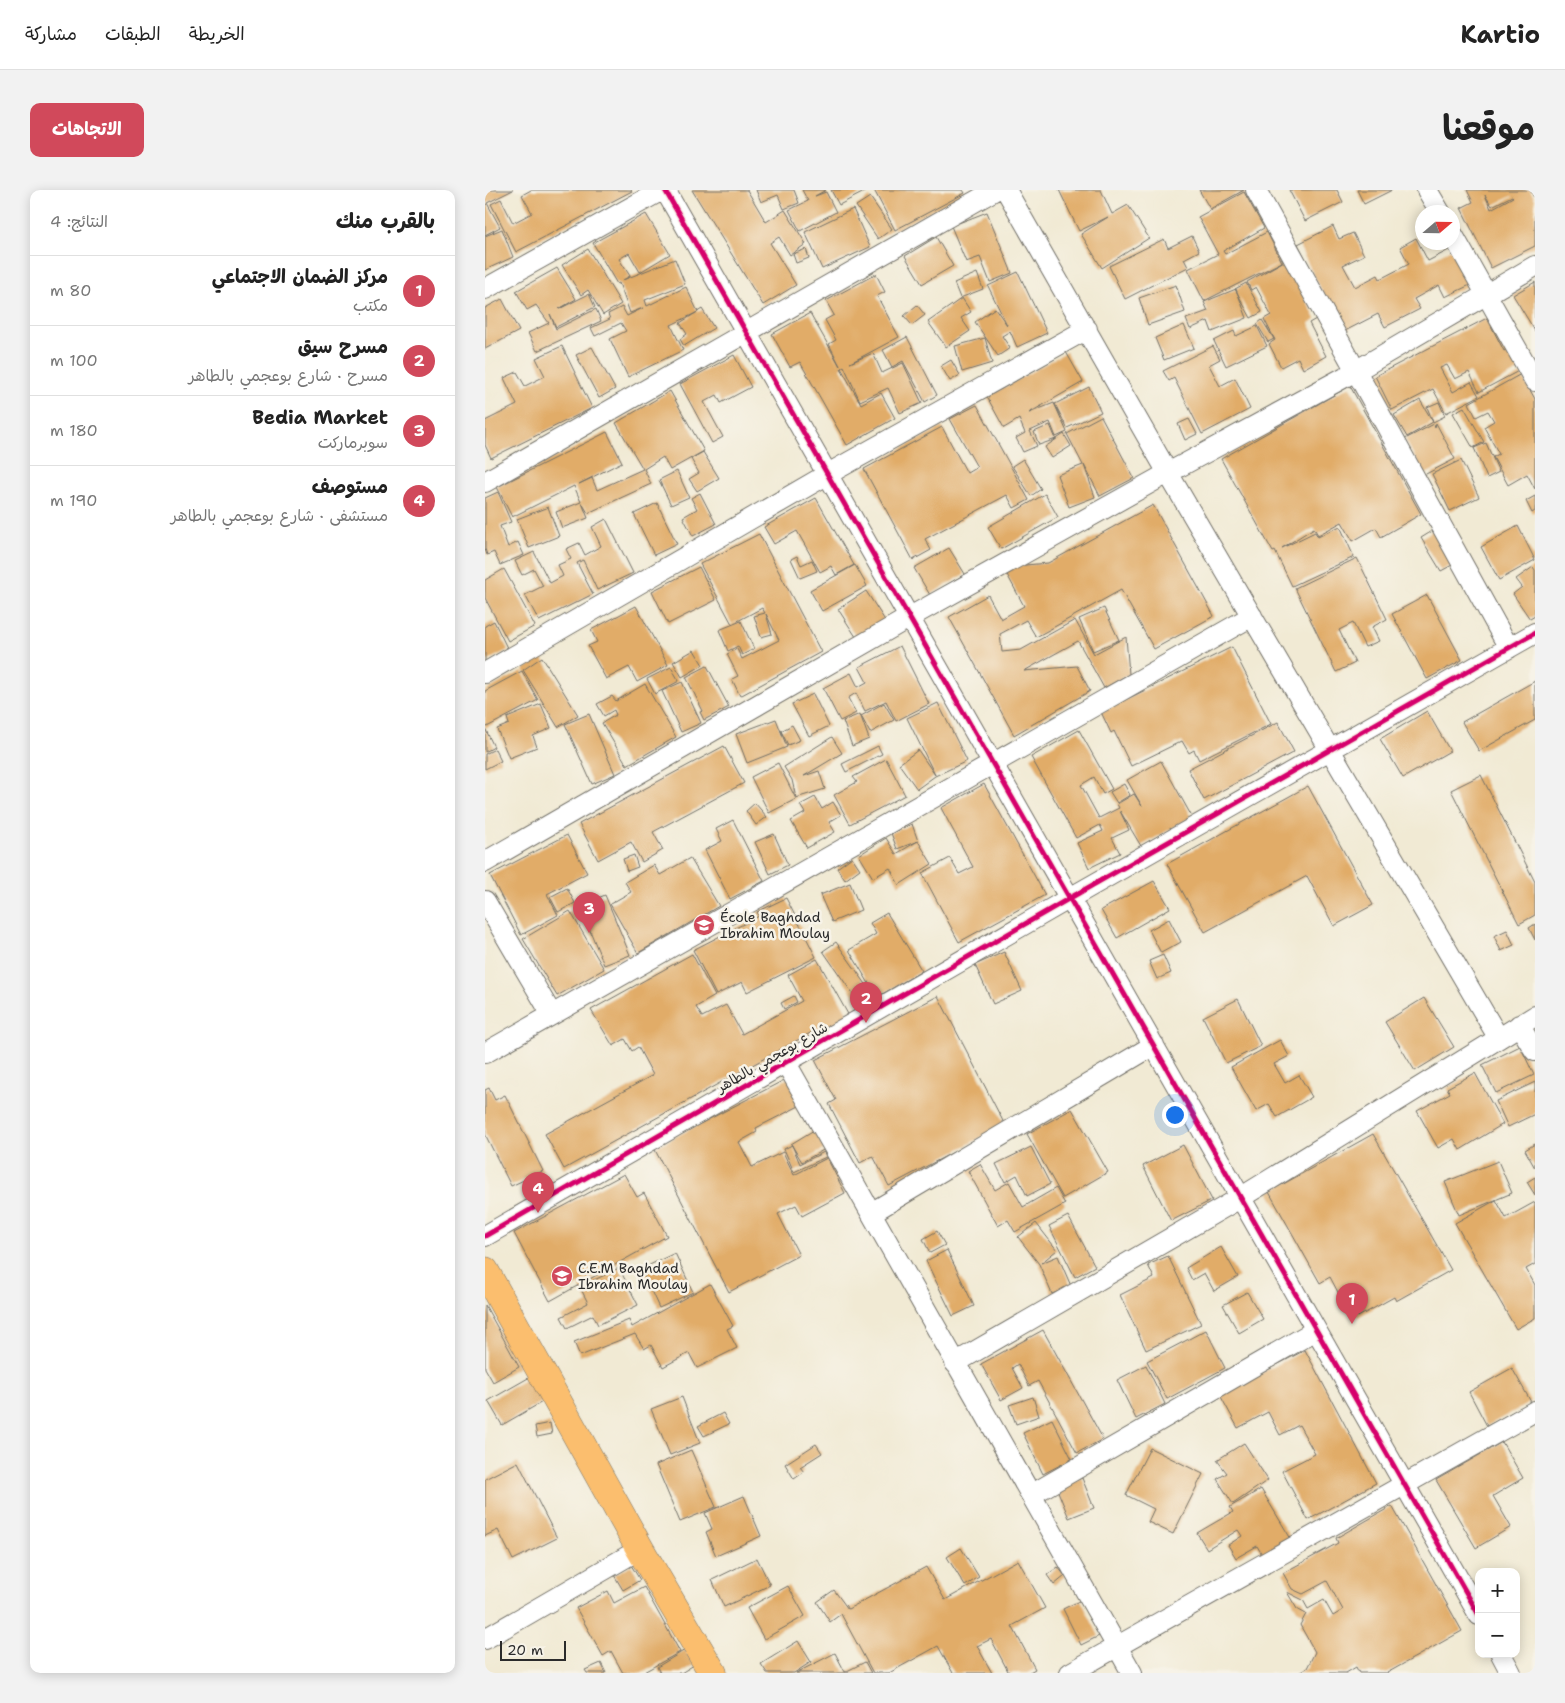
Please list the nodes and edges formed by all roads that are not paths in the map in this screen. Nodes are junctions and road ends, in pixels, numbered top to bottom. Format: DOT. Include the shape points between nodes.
graph roads {
  1 [pos="663,190"];
  2 [pos="995,190"];
  3 [pos="1006,190"];
  4 [pos="1256,190"];
  5 [pos="1427,190"];
  6 [pos="1436,205"];
  7 [pos="1460,248"];
  8 [pos="1535,266"];
  9 [pos="485,289"];
  10 [pos="1486,294"];
  11 [pos="1087,329"];
  12 [pos="747,333"];
  13 [pos="1355,372"];
  14 [pos="1535,380"];
  15 [pos="1168,473"];
  16 [pos="828,474"];
  17 [pos="485,482"];
  18 [pos="1252,616"];
  19 [pos="910,617"];
  20 [pos="1535,633"];
  21 [pos="1509,648"];
  22 [pos="485,673"];
  23 [pos="1331,751"];
  24 [pos="995,764"];
  25 [pos="485,862"];
  26 [pos="1070,898"];
  27 [pos="485,901"];
  28 [pos="552,1015"];
  29 [pos="1527,1020"];
  30 [pos="1498,1037"];
  31 [pos="1154,1046"];
  32 [pos="1535,1051"];
  33 [pos="485,1053"];
  34 [pos="786,1063"];
  35 [pos="1240,1198"];
  36 [pos="871,1213"];
  37 [pos="485,1236"];
  38 [pos="485,1271"];
  39 [pos="1316,1330"];
  40 [pos="955,1363"];
  41 [pos="1535,1411"];
  42 [pos="1405,1484"];
  43 [pos="1031,1495"];
  44 [pos="640,1549"];
  45 [pos="1478,1613"];
  46 [pos="485,1639"];
  47 [pos="1117,1647"];
  48 [pos="1503,1658"];
  49 [pos="713,1673"];
  50 [pos="1070,1673"];
  51 [pos="1132,1673"];
  52 [pos="1511,1673"];
  1 -- 9 [label="street"];
  1 -- 12 [label="street"];
  2 -- 12 [label="street"];
  3 -- 11 [label="street"];
  4 -- 13 [label="street"];
  5 -- 6 [label="street"];
  7 -- 10 [label="street"];
  8 -- 10 [label="street"];
  10 -- 13 [label="street"];
  10 -- 14 [label="street"];
  11 -- 15 [label="street"];
  11 -- 16 [label="street"];
  12 -- 16 [label="street"];
  12 -- 17 [label="street"];
  13 -- 15 [label="street"];
  13 -- 21 [label="street"];
  15 -- 18 [label="street"];
  15 -- 19 [label="street"];
  16 -- 19 [label="street"];
  16 -- 22 [label="street"];
  18 -- 23 [label="street"];
  18 -- 24 [label="street"];
  19 -- 24 [label="street"];
  19 -- 25 [label="street"];
  20 -- 21 [label="street, شارع بوعجمي بالطاهر"];
  21 -- 23 [label="street, شارع بوعجمي بالطاهر"];
  23 -- 26 [label="street, شارع بوعجمي بالطاهر"];
  23 -- 30 [label="street"];
  24 -- 26 [label="street"];
  24 -- 28 [label="street"];
  26 -- 31 [label="street"];
  26 -- 34 [label="street, شارع بوعجمي بالطاهر"];
  27 -- 28 [label="street"];
  28 -- 33 [label="street"];
  29 -- 30 [label="street"];
  29 -- 32 [label="street"];
  30 -- 35 [label="street"];
  31 -- 35 [label="street"];
  31 -- 36 [label="street"];
  34 -- 36 [label="street"];
  34 -- 37 [label="street, شارع بوعجمي بالطاهر"];
  35 -- 39 [label="street"];
  35 -- 40 [label="street"];
  36 -- 40 [label="street"];
  38 -- 44 [label="main road"];
  39 -- 42 [label="street"];
  39 -- 43 [label="street"];
  40 -- 43 [label="street"];
  41 -- 42 [label="street"];
  42 -- 45 [label="street"];
  42 -- 47 [label="street"];
  43 -- 47 [label="street"];
  44 -- 46 [label="street"];
  44 -- 49 [label="main road"];
  47 -- 50 [label="street"];
  47 -- 51 [label="street"];
  48 -- 52 [label="street"];
}
